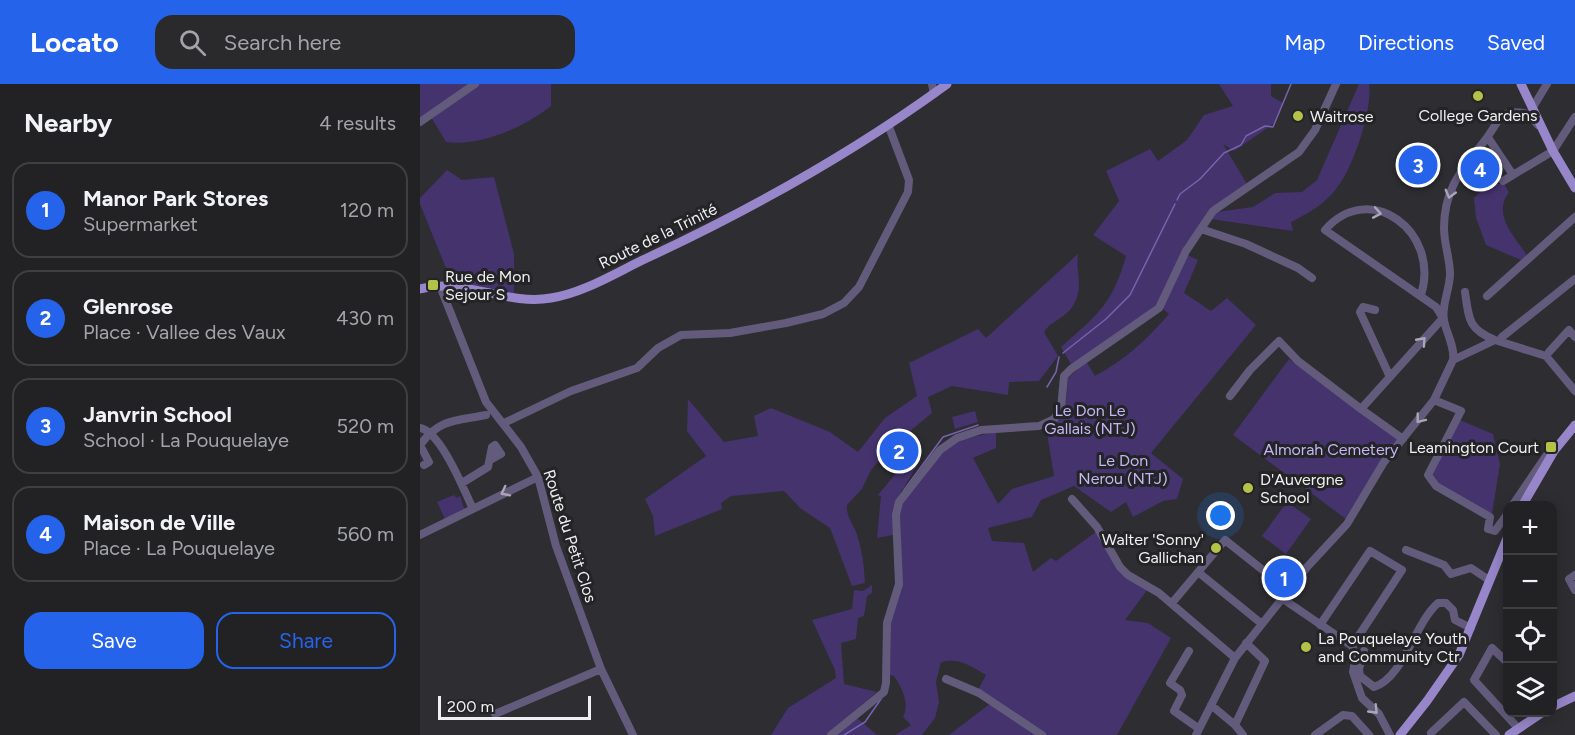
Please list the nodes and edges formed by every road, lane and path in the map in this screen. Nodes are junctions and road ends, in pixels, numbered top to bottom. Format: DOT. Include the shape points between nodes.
graph roads {
  1 [pos="476,84"];
  2 [pos="947,84"];
  3 [pos="1336,84"];
  4 [pos="1521,84"];
  5 [pos="1547,84"];
  6 [pos="933,89"];
  7 [pos="1533,107"];
  8 [pos="1575,117"];
  9 [pos="420,122"];
  10 [pos="889,127"];
  11 [pos="1542,127"];
  12 [pos="1489,139"];
  13 [pos="1552,151"];
  14 [pos="1513,175"];
  15 [pos="1503,182"];
  16 [pos="1575,188"];
  17 [pos="1575,217"];
  18 [pos="1201,229"];
  19 [pos="1312,278"];
  20 [pos="1575,279"];
  21 [pos="440,286"];
  22 [pos="420,289"];
  23 [pos="1465,292"];
  24 [pos="1421,295"];
  25 [pos="1486,296"];
  26 [pos="1375,310"];
  27 [pos="1443,318"];
  28 [pos="1575,324"];
  29 [pos="1569,330"];
  30 [pos="1499,338"];
  31 [pos="1575,338"];
  32 [pos="1549,352"];
  33 [pos="1453,360"];
  34 [pos="1390,377"];
  35 [pos="1575,391"];
  36 [pos="1230,396"];
  37 [pos="1434,400"];
  38 [pos="1361,409"];
  39 [pos="486,415"];
  40 [pos="504,423"];
  41 [pos="1575,425"];
  42 [pos="420,428"];
  43 [pos="430,432"];
  44 [pos="1403,439"];
  45 [pos="1554,451"];
  46 [pos="490,460"];
  47 [pos="424,465"];
  48 [pos="538,477"];
  49 [pos="462,483"];
  50 [pos="1072,499"];
  51 [pos="1515,501"];
  52 [pos="1525,501"];
  53 [pos="473,509"];
  54 [pos="1503,520"];
  55 [pos="420,534"];
  56 [pos="1503,548"];
  57 [pos="1406,550"];
  58 [pos="1198,572"];
  59 [pos="1575,575"];
  60 [pos="1489,580"];
  61 [pos="1575,590"];
  62 [pos="1289,591"];
  63 [pos="1283,599"];
  64 [pos="1172,603"];
  65 [pos="1262,624"];
  66 [pos="1320,625"];
  67 [pos="1471,628"];
  68 [pos="1246,643"];
  69 [pos="1352,646"];
  70 [pos="1189,651"];
  71 [pos="1364,651"];
  72 [pos="1235,658"];
  73 [pos="1503,658"];
  74 [pos="601,669"];
  75 [pos="946,679"];
  76 [pos="1575,696"];
  77 [pos="1210,705"];
  78 [pos="1557,705"];
  79 [pos="1503,712"];
  80 [pos="495,714"];
  81 [pos="1508,717"];
  82 [pos="1536,717"];
  83 [pos="1236,725"];
  84 [pos="1518,728"];
  85 [pos="1197,732"];
  86 [pos="1431,733"];
  87 [pos="633,735"];
  88 [pos="831,735"];
  89 [pos="1042,735"];
  90 [pos="1243,735"];
  91 [pos="1315,735"];
  92 [pos="1369,735"];
  93 [pos="1390,735"];
  94 [pos="1400,735"];
  95 [pos="1496,735"];
  96 [pos="1509,735"];
  1 -- 9 [label="street"];
  2 -- 6 [label="main road, Route de la Trinité"];
  3 -- 18 [label="street" via="1315,130 1299,152 1223,201"];
  4 -- 7 [label="main road"];
  5 -- 7 [label="street"];
  6 -- 10 [label="main road, Route de la Trinité"];
  7 -- 11 [label="main road"];
  8 -- 13 [label="street"];
  10 -- 21 [label="main road, Route de la Trinité" via="703,233 566,295 522,300"];
  10 -- 40 [label="street" via="909,180 908,192 859,287 844,303 823,314 786,323 730,333 681,335 658,348 637,368 572,391"];
  11 -- 13 [label="main road"];
  11 -- 27 [label="street, one-way" via="1528,114 1507,113 1498,119 1455,178 1444,228 1450,272"];
  12 -- 14 [label="street"];
  13 -- 14 [label="street"];
  13 -- 16 [label="main road"];
  14 -- 15 [label="street"];
  17 -- 25 [label="street"];
  18 -- 19 [label="street" via="1246,244"];
  18 -- 88 [label="street" via="1159,308 1064,376 1060,409 1053,419 1039,426 981,430 957,438 940,450 899,502 899,584 887,622 884,692"];
  20 -- 30 [label="street"];
  21 -- 22 [label="main road, Route de la Trinité"];
  21 -- 40 [label="street, Route du Petit Clos" via="486,402"];
  23 -- 30 [label="street" via="1467,313 1476,332"];
  24 -- 24 [label="street, one-way" via="1325,230 1345,214 1359,210 1398,220 1411,230 1423,250 1426,269"];
  24 -- 27 [label="street"];
  26 -- 34 [label="street" via="1363,307 1360,312"];
  27 -- 33 [label="street"];
  34 -- 27 [label="street, one-way"];
  28 -- 29 [label="street"];
  29 -- 31 [label="street"];
  29 -- 32 [label="street"];
  30 -- 33 [label="street"];
  30 -- 35 [label="street" via="1546,356"];
  33 -- 37 [label="street"];
  34 -- 38 [label="street"];
  36 -- 38 [label="street" via="1279,341 1298,361"];
  37 -- 44 [label="street, one-way"];
  37 -- 54 [label="street" via="1461,411 1428,475 1436,486 1490,517 1488,529 1495,531"];
  38 -- 44 [label="street"];
  39 -- 43 [label="street" via="444,423"];
  40 -- 48 [label="street, Route du Petit Clos"];
  41 -- 45 [label="main road"];
  42 -- 43 [label="street"];
  43 -- 47 [label="street" via="420,444 429,462"];
  43 -- 49 [label="street"];
  44 -- 62 [label="street" via="1384,462 1347,524"];
  45 -- 51 [label="street" via="1546,456"];
  45 -- 52 [label="main road"];
  46 -- 49 [label="street" via="488,467"];
  48 -- 53 [label="street, one-way"];
  48 -- 74 [label="street, Route du Petit Clos" via="556,546"];
  49 -- 53 [label="street"];
  50 -- 64 [label="street" via="1120,567"];
  53 -- 55 [label="street"];
  56 -- 60 [label="main road"];
  57 -- 60 [label="street" via="1444,565 1451,574 1472,568"];
  58 -- 62 [label="street" via="1225,540"];
  58 -- 64 [label="street"];
  58 -- 65 [label="street"];
  59 -- 61 [label="street" via="1569,579"];
  60 -- 67 [label="main road"];
  62 -- 63 [label="street"];
  63 -- 65 [label="street"];
  63 -- 66 [label="street"];
  64 -- 72 [label="street"];
  65 -- 68 [label="street"];
  66 -- 69 [label="street"];
  66 -- 69 [label="street" via="1370,550 1402,570"];
  67 -- 71 [label="street" via="1455,620 1446,603 1438,603 1393,673 1374,687 1360,676"];
  67 -- 94 [label="main road" via="1450,669"];
  68 -- 72 [label="street"];
  68 -- 83 [label="street" via="1265,661"];
  69 -- 93 [label="street, one-way" via="1356,655 1354,680 1362,698 1379,714"];
  70 -- 85 [label="street" via="1170,683 1182,695 1174,711"];
  72 -- 77 [label="street"];
  73 -- 79 [label="street" via="1492,648 1474,680"];
  74 -- 80 [label="street"];
  74 -- 87 [label="street, Route du Petit Clos"];
  75 -- 89 [label="street" via="978,693"];
  76 -- 78 [label="main road"];
  77 -- 83 [label="street"];
  77 -- 85 [label="street"];
  81 -- 84 [label="street"];
  82 -- 84 [label="main road"];
  83 -- 90 [label="street"];
  84 -- 96 [label="main road"];
  86 -- 95 [label="street" via="1464,702"];
  91 -- 92 [label="street" via="1343,715 1352,716"];
}
